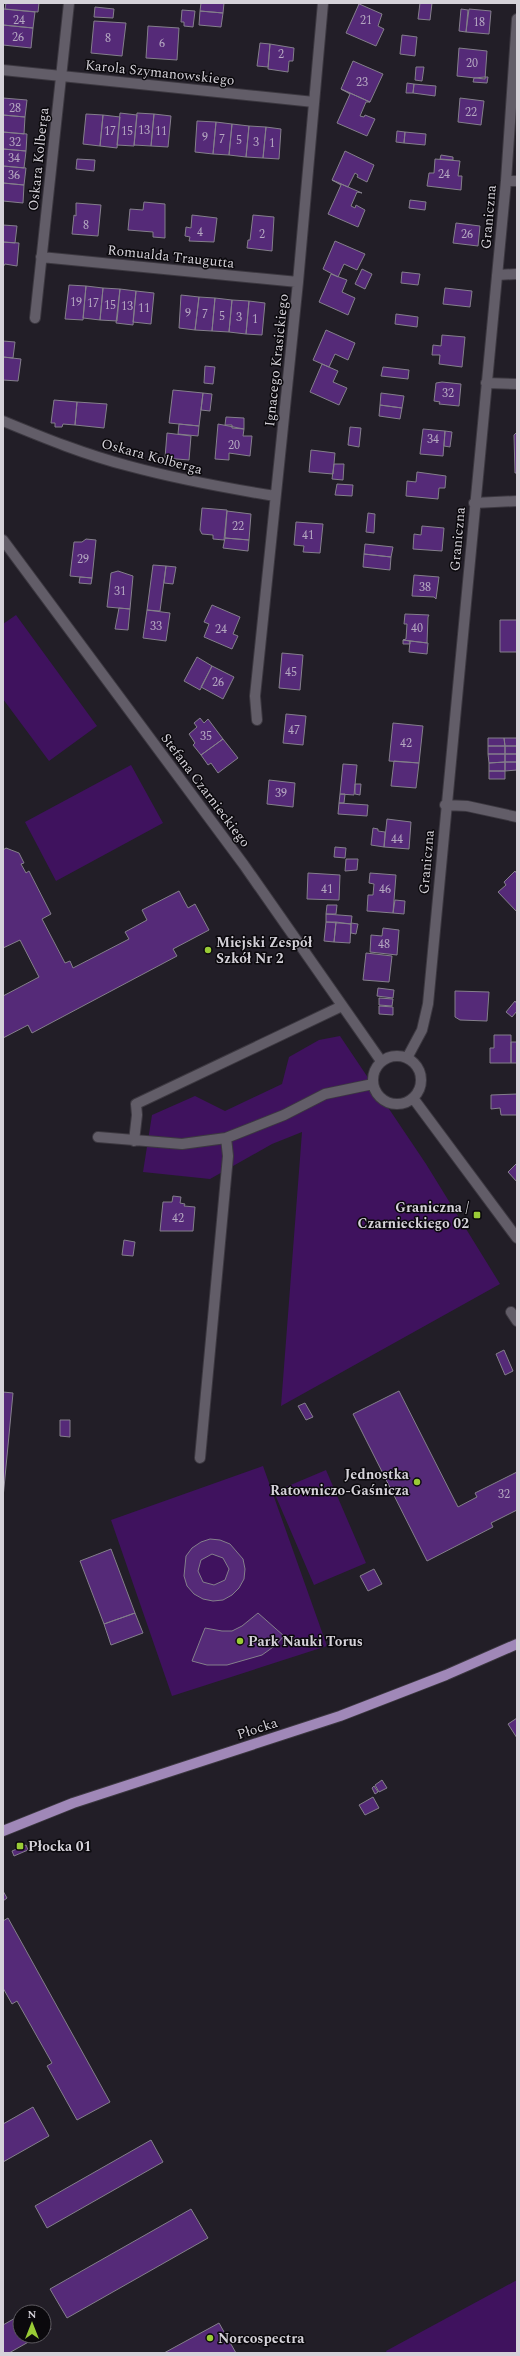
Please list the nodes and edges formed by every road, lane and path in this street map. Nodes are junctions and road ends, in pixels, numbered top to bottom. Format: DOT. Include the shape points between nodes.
graph roads {
  1 [pos="69,3"];
  2 [pos="323,3"];
  3 [pos="517,19"];
  4 [pos="516,42"];
  5 [pos="3,70"];
  6 [pos="62,76"];
  7 [pos="314,102"];
  8 [pos="506,181"];
  9 [pos="517,181"];
  10 [pos="41,257"];
  11 [pos="497,274"];
  12 [pos="517,274"];
  13 [pos="298,282"];
  14 [pos="36,318"];
  15 [pos="486,383"];
  16 [pos="517,384"];
  17 [pos="3,421"];
  18 [pos="275,496"];
  19 [pos="517,502"];
  20 [pos="474,503"];
  21 [pos="3,540"];
  22 [pos="257,720"];
  23 [pos="446,805"];
  24 [pos="517,817"];
  25 [pos="342,1006"];
  26 [pos="407,1058"];
  27 [pos="381,1061"];
  28 [pos="373,1084"];
  29 [pos="414,1098"];
  30 [pos="98,1137"];
  31 [pos="226,1138"];
  32 [pos="134,1141"];
  33 [pos="517,1238"];
  34 [pos="511,1312"];
  35 [pos="517,1321"];
  36 [pos="200,1458"];
  37 [pos="517,1644"];
  38 [pos="3,1831"];
  1 -- 6 [label="street, Oskara Kolberga"];
  2 -- 7 [label="street, Ignacego Krasickiego"];
  3 -- 4 [label="street, Graniczna"];
  4 -- 8 [label="street, Graniczna"];
  5 -- 6 [label="street, Karola Szymanowskiego"];
  6 -- 7 [label="street, Karola Szymanowskiego"];
  6 -- 10 [label="street, Oskara Kolberga"];
  7 -- 13 [label="street, Ignacego Krasickiego"];
  8 -- 9 [label="street"];
  8 -- 11 [label="street, Graniczna"];
  10 -- 13 [label="street, Romualda Traugutta"];
  10 -- 14 [label="street, Oskara Kolberga"];
  11 -- 12 [label="street"];
  11 -- 15 [label="street, Graniczna"];
  13 -- 18 [label="street, Ignacego Krasickiego"];
  15 -- 16 [label="street"];
  15 -- 20 [label="street, Graniczna"];
  17 -- 18 [label="street, Oskara Kolberga" via="55,443 127,466 199,483"];
  18 -- 22 [label="street, Ignacego Krasickiego" via="255,696"];
  19 -- 20 [label="street"];
  20 -- 23 [label="street, Graniczna"];
  21 -- 25 [label="street, Stefana Czarnieckiego" via="244,864"];
  23 -- 24 [label="street" via="467,806"];
  23 -- 26 [label="street, Graniczna" via="428,1004 422,1030"];
  25 -- 27 [label="street, Stefana Czarnieckiego"];
  25 -- 32 [label="street" via="136,1104"];
  26 -- 27 [label="street" via="395,1055"];
  26 -- 29 [label="street" via="417,1064 422,1080"];
  27 -- 28 [label="street" via="373,1076"];
  28 -- 29 [label="street" via="387,1102 403,1104"];
  28 -- 31 [label="street" via="325,1094 284,1115"];
  29 -- 33 [label="street"];
  30 -- 32 [label="street"];
  31 -- 32 [label="street" via="182,1144"];
  31 -- 36 [label="street" via="228,1156"];
  34 -- 35 [label="street"];
  37 -- 38 [label="main road, Płocka" via="340,1716 73,1804"];
}
